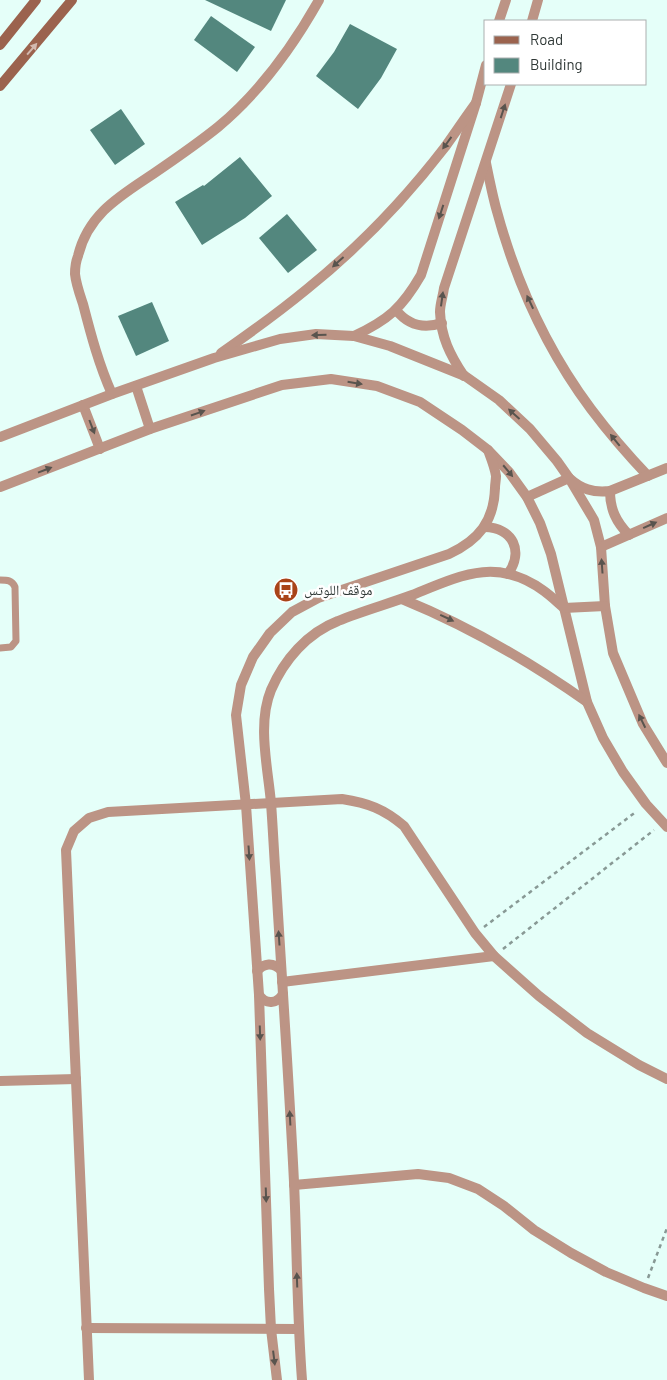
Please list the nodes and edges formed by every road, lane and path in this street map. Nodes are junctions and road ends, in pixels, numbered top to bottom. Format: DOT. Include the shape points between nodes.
graph roads {
  1 [pos="36,0"];
  2 [pos="72,0"];
  3 [pos="319,0"];
  4 [pos="506,0"];
  5 [pos="538,0"];
  6 [pos="499,20"];
  7 [pos="532,20"];
  8 [pos="0,45"];
  9 [pos="484,73"];
  10 [pos="512,85"];
  11 [pos="0,86"];
  12 [pos="476,103"];
  13 [pos="486,163"];
  14 [pos="396,310"];
  15 [pos="442,323"];
  16 [pos="354,336"];
  17 [pos="214,358"];
  18 [pos="465,376"];
  19 [pos="136,386"];
  20 [pos="112,394"];
  21 [pos="83,405"];
  22 [pos="150,430"];
  23 [pos="0,437"];
  24 [pos="100,449"];
  25 [pos="488,450"];
  26 [pos="667,468"];
  27 [pos="648,476"];
  28 [pos="569,478"];
  29 [pos="0,487"];
  30 [pos="610,491"];
  31 [pos="527,497"];
  32 [pos="667,518"];
  33 [pos="485,527"];
  34 [pos="629,535"];
  35 [pos="601,548"];
  36 [pos="508,574"];
  37 [pos="0,580"];
  38 [pos="402,599"];
  39 [pos="605,606"];
  40 [pos="564,608"];
  41 [pos="0,648"];
  42 [pos="588,702"];
  43 [pos="667,763"];
  44 [pos="271,802"];
  45 [pos="646,804"];
  46 [pos="246,805"];
  47 [pos="665,825"];
  48 [pos="475,933"];
  49 [pos="494,956"];
  50 [pos="281,970"];
  51 [pos="257,971"];
  52 [pos="282,982"];
  53 [pos="283,994"];
  54 [pos="258,995"];
  55 [pos="76,1079"];
  56 [pos="667,1079"];
  57 [pos="0,1081"];
  58 [pos="294,1185"];
  59 [pos="667,1228"];
  60 [pos="644,1288"];
  61 [pos="667,1296"];
  62 [pos="86,1328"];
  63 [pos="271,1329"];
  64 [pos="298,1329"];
  65 [pos="88,1380"];
  66 [pos="277,1380"];
  67 [pos="302,1380"];
  1 -- 8 [label="street"];
  11 -- 2 [label="street, one-way"];
  3 -- 20 [label="street" via="278,65 249,97 218,127 119,197 92,222 83,239 75,275 103,374"];
  4 -- 6 [label="street"];
  5 -- 7 [label="street"];
  9 -- 12 [label="street"];
  13 -- 10 [label="street, one-way"];
  12 -- 14 [label="street, one-way" via="421,275"];
  12 -- 17 [label="street, one-way" via="444,147 380,222 308,288"];
  15 -- 13 [label="street, one-way" via="440,311 444,288"];
  27 -- 13 [label="street, one-way" via="590,408 544,332 508,250"];
  14 -- 15 [label="street" via="413,324 428,326"];
  14 -- 16 [label="street" via="375,326"];
  15 -- 18 [label="street" via="451,357"];
  16 -- 17 [label="street, one-way" via="316,334"];
  16 -- 18 [label="street" via="390,346"];
  17 -- 19 [label="street"];
  28 -- 18 [label="street, one-way" via="530,429 499,400"];
  19 -- 20 [label="street"];
  19 -- 22 [label="street"];
  20 -- 21 [label="street"];
  21 -- 23 [label="street"];
  21 -- 24 [label="street, one-way"];
  22 -- 24 [label="street"];
  22 -- 25 [label="street, one-way" via="282,384 330,379 377,386 420,402"];
  29 -- 24 [label="street, one-way"];
  25 -- 31 [label="street, one-way"];
  25 -- 33 [label="street" via="496,476 495,503"];
  26 -- 27 [label="street"];
  27 -- 30 [label="street"];
  28 -- 30 [label="street" via="586,490"];
  28 -- 31 [label="street"];
  28 -- 35 [label="street" via="594,520"];
  30 -- 34 [label="street" via="614,515"];
  31 -- 40 [label="street" via="551,554"];
  34 -- 32 [label="street, one-way"];
  33 -- 36 [label="street" via="503,531 511,538 516,556"];
  33 -- 46 [label="street" via="475,538 449,554 318,598 292,612 270,633 252,657 241,685 236,715"];
  34 -- 35 [label="street"];
  39 -- 35 [label="street, one-way"];
  36 -- 38 [label="street" via="490,572 456,577"];
  36 -- 40 [label="street" via="527,580"];
  37 -- 41 [label="lane" via="11,581 15,587 16,641 11,647"];
  38 -- 42 [label="street, one-way" via="498,644"];
  38 -- 44 [label="street" via="336,622 308,639 285,663 270,692 264,725"];
  39 -- 40 [label="street"];
  43 -- 39 [label="street, one-way" via="643,724 613,653"];
  40 -- 42 [label="street"];
  42 -- 45 [label="street" via="603,738"];
  44 -- 46 [label="street"];
  44 -- 48 [label="street" via="342,799 359,801 391,815 404,826"];
  50 -- 44 [label="street, one-way"];
  45 -- 47 [label="street"];
  45 -- 48 [label="path"];
  46 -- 51 [label="street, one-way"];
  46 -- 55 [label="street" via="108,812 89,818 74,831 66,850"];
  47 -- 49 [label="path"];
  48 -- 49 [label="street"];
  49 -- 52 [label="street"];
  49 -- 56 [label="street" via="587,1033"];
  50 -- 51 [label="street" via="266,964"];
  50 -- 52 [label="street"];
  51 -- 54 [label="street"];
  52 -- 53 [label="street"];
  53 -- 54 [label="street" via="271,1003"];
  58 -- 53 [label="street, one-way"];
  54 -- 63 [label="street, one-way"];
  55 -- 57 [label="street"];
  55 -- 62 [label="street"];
  58 -- 60 [label="street" via="418,1174 449,1178 478,1189 571,1253"];
  64 -- 58 [label="street, one-way"];
  59 -- 60 [label="path"];
  60 -- 61 [label="street"];
  62 -- 63 [label="street"];
  62 -- 65 [label="street"];
  63 -- 64 [label="street"];
  63 -- 66 [label="street, one-way"];
  64 -- 67 [label="street"];
}
